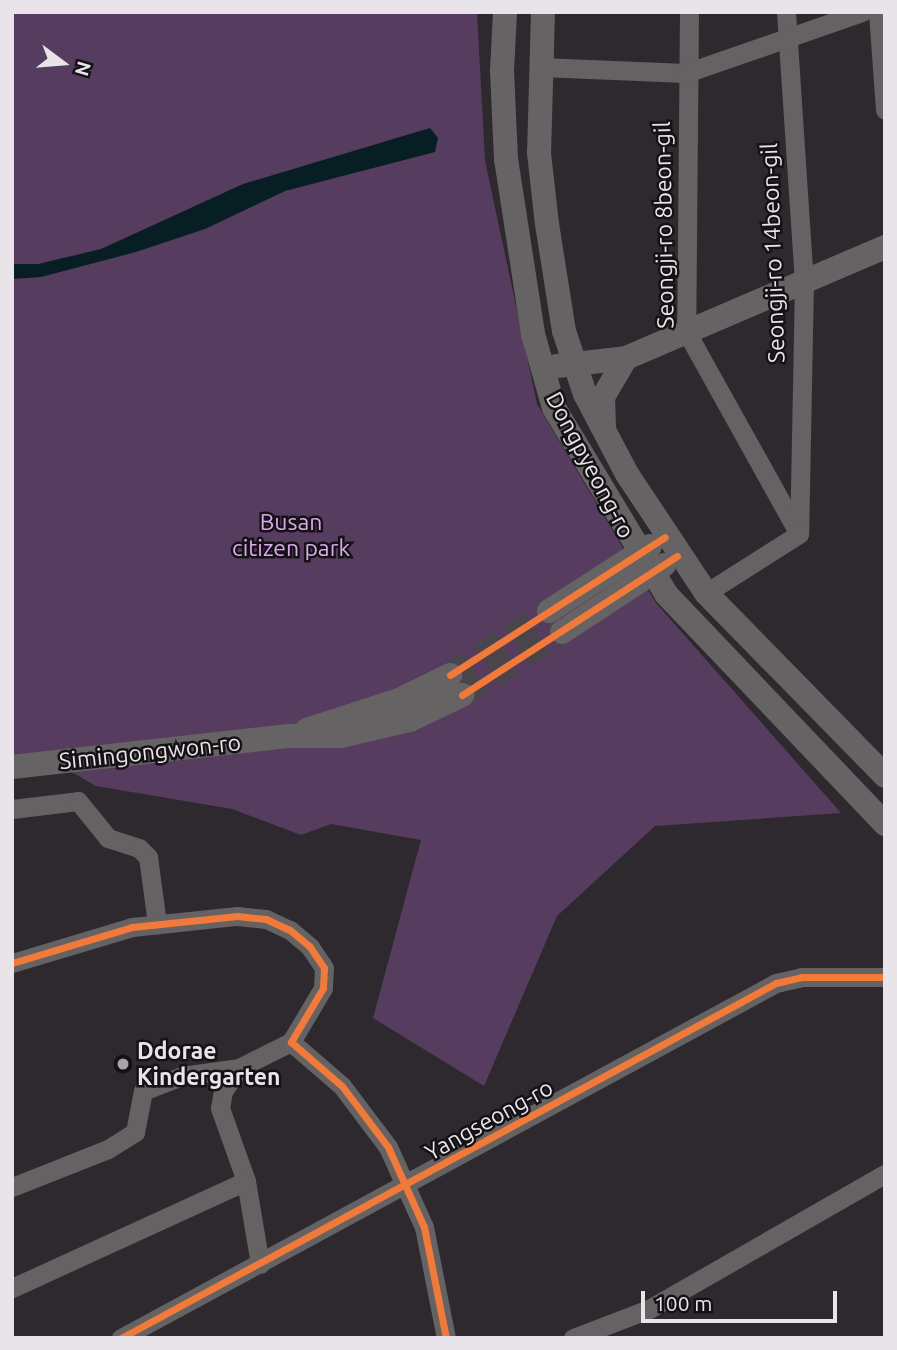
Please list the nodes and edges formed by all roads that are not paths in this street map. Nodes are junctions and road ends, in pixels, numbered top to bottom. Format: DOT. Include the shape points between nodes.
graph roads {
  1 [pos="505,12"];
  2 [pos="543,12"];
  3 [pos="690,12"];
  4 [pos="786,12"];
  5 [pos="862,12"];
  6 [pos="878,12"];
  7 [pos="787,39"];
  8 [pos="541,67"];
  9 [pos="686,73"];
  10 [pos="885,110"];
  11 [pos="885,247"];
  12 [pos="804,281"];
  13 [pos="686,331"];
  14 [pos="626,358"];
  15 [pos="572,363"];
  16 [pos="542,369"];
  17 [pos="605,433"];
  18 [pos="799,534"];
  19 [pos="671,546"];
  20 [pos="644,564"];
  21 [pos="706,593"];
  22 [pos="556,621"];
  23 [pos="456,685"];
  24 [pos="12,767"];
  25 [pos="885,776"];
  26 [pos="12,809"];
  27 [pos="885,824"];
  28 [pos="157,924"];
  29 [pos="12,963"];
  30 [pos="885,977"];
  31 [pos="291,1042"];
  32 [pos="239,1068"];
  33 [pos="885,1174"];
  34 [pos="246,1181"];
  35 [pos="12,1187"];
  36 [pos="406,1187"];
  37 [pos="260,1264"];
  38 [pos="12,1288"];
  39 [pos="616,1330"];
  40 [pos="121,1338"];
  41 [pos="446,1338"];
  42 [pos="573,1338"];
  1 -- 16 [label="main road, Dongpyeong-ro" via="506,159"];
  2 -- 8 [label="main road, Dongpyeong-ro"];
  3 -- 9 [label="street, Seongji-ro 8beon-gil"];
  4 -- 7 [label="street, Seongji-ro 14beon-gil"];
  5 -- 7 [label="street"];
  6 -- 10 [label="street"];
  7 -- 9 [label="street"];
  7 -- 12 [label="street, Seongji-ro 14beon-gil"];
  8 -- 9 [label="street"];
  8 -- 15 [label="main road, Dongpyeong-ro" via="539,153"];
  9 -- 13 [label="street, Seongji-ro 8beon-gil"];
  11 -- 12 [label="main road"];
  12 -- 13 [label="main road"];
  12 -- 18 [label="street, Seongji-ro 14beon-gil"];
  13 -- 14 [label="main road"];
  13 -- 18 [label="street, Seongji-ro 8beon-gil"];
  14 -- 15 [label="main road"];
  14 -- 17 [label="main road" via="603,397"];
  15 -- 16 [label="main road"];
  15 -- 17 [label="main road, Dongpyeong-ro"];
  16 -- 20 [label="main road, Dongpyeong-ro" via="554,408"];
  17 -- 19 [label="main road, Dongpyeong-ro"];
  18 -- 21 [label="street"];
  19 -- 20 [label="main road"];
  19 -- 21 [label="main road, Dongpyeong-ro"];
  20 -- 22 [label="main road"];
  20 -- 27 [label="main road, Dongpyeong-ro"];
  21 -- 25 [label="main road, Dongpyeong-ro"];
  23 -- 24 [label="main road, Simingongwon-ro" via="289,736"];
  26 -- 28 [label="street" via="78,801 108,838 139,848 148,857"];
  28 -- 29 [label="street" via="132,927"];
  28 -- 31 [label="street" via="237,916 266,919 290,930 310,947 324,968 323,988"];
  30 -- 36 [label="street, Yangseong-ro" via="802,977 776,983"];
  31 -- 32 [label="street"];
  31 -- 36 [label="street" via="368,1115"];
  32 -- 34 [label="street" via="223,1091 220,1108"];
  32 -- 35 [label="street" via="182,1076 143,1091 135,1132 108,1149"];
  33 -- 39 [label="street"];
  34 -- 37 [label="street"];
  34 -- 38 [label="street"];
  36 -- 37 [label="street, Yangseong-ro"];
  36 -- 41 [label="street" via="424,1227"];
  37 -- 40 [label="street, Yangseong-ro"];
  39 -- 42 [label="street"];
}
